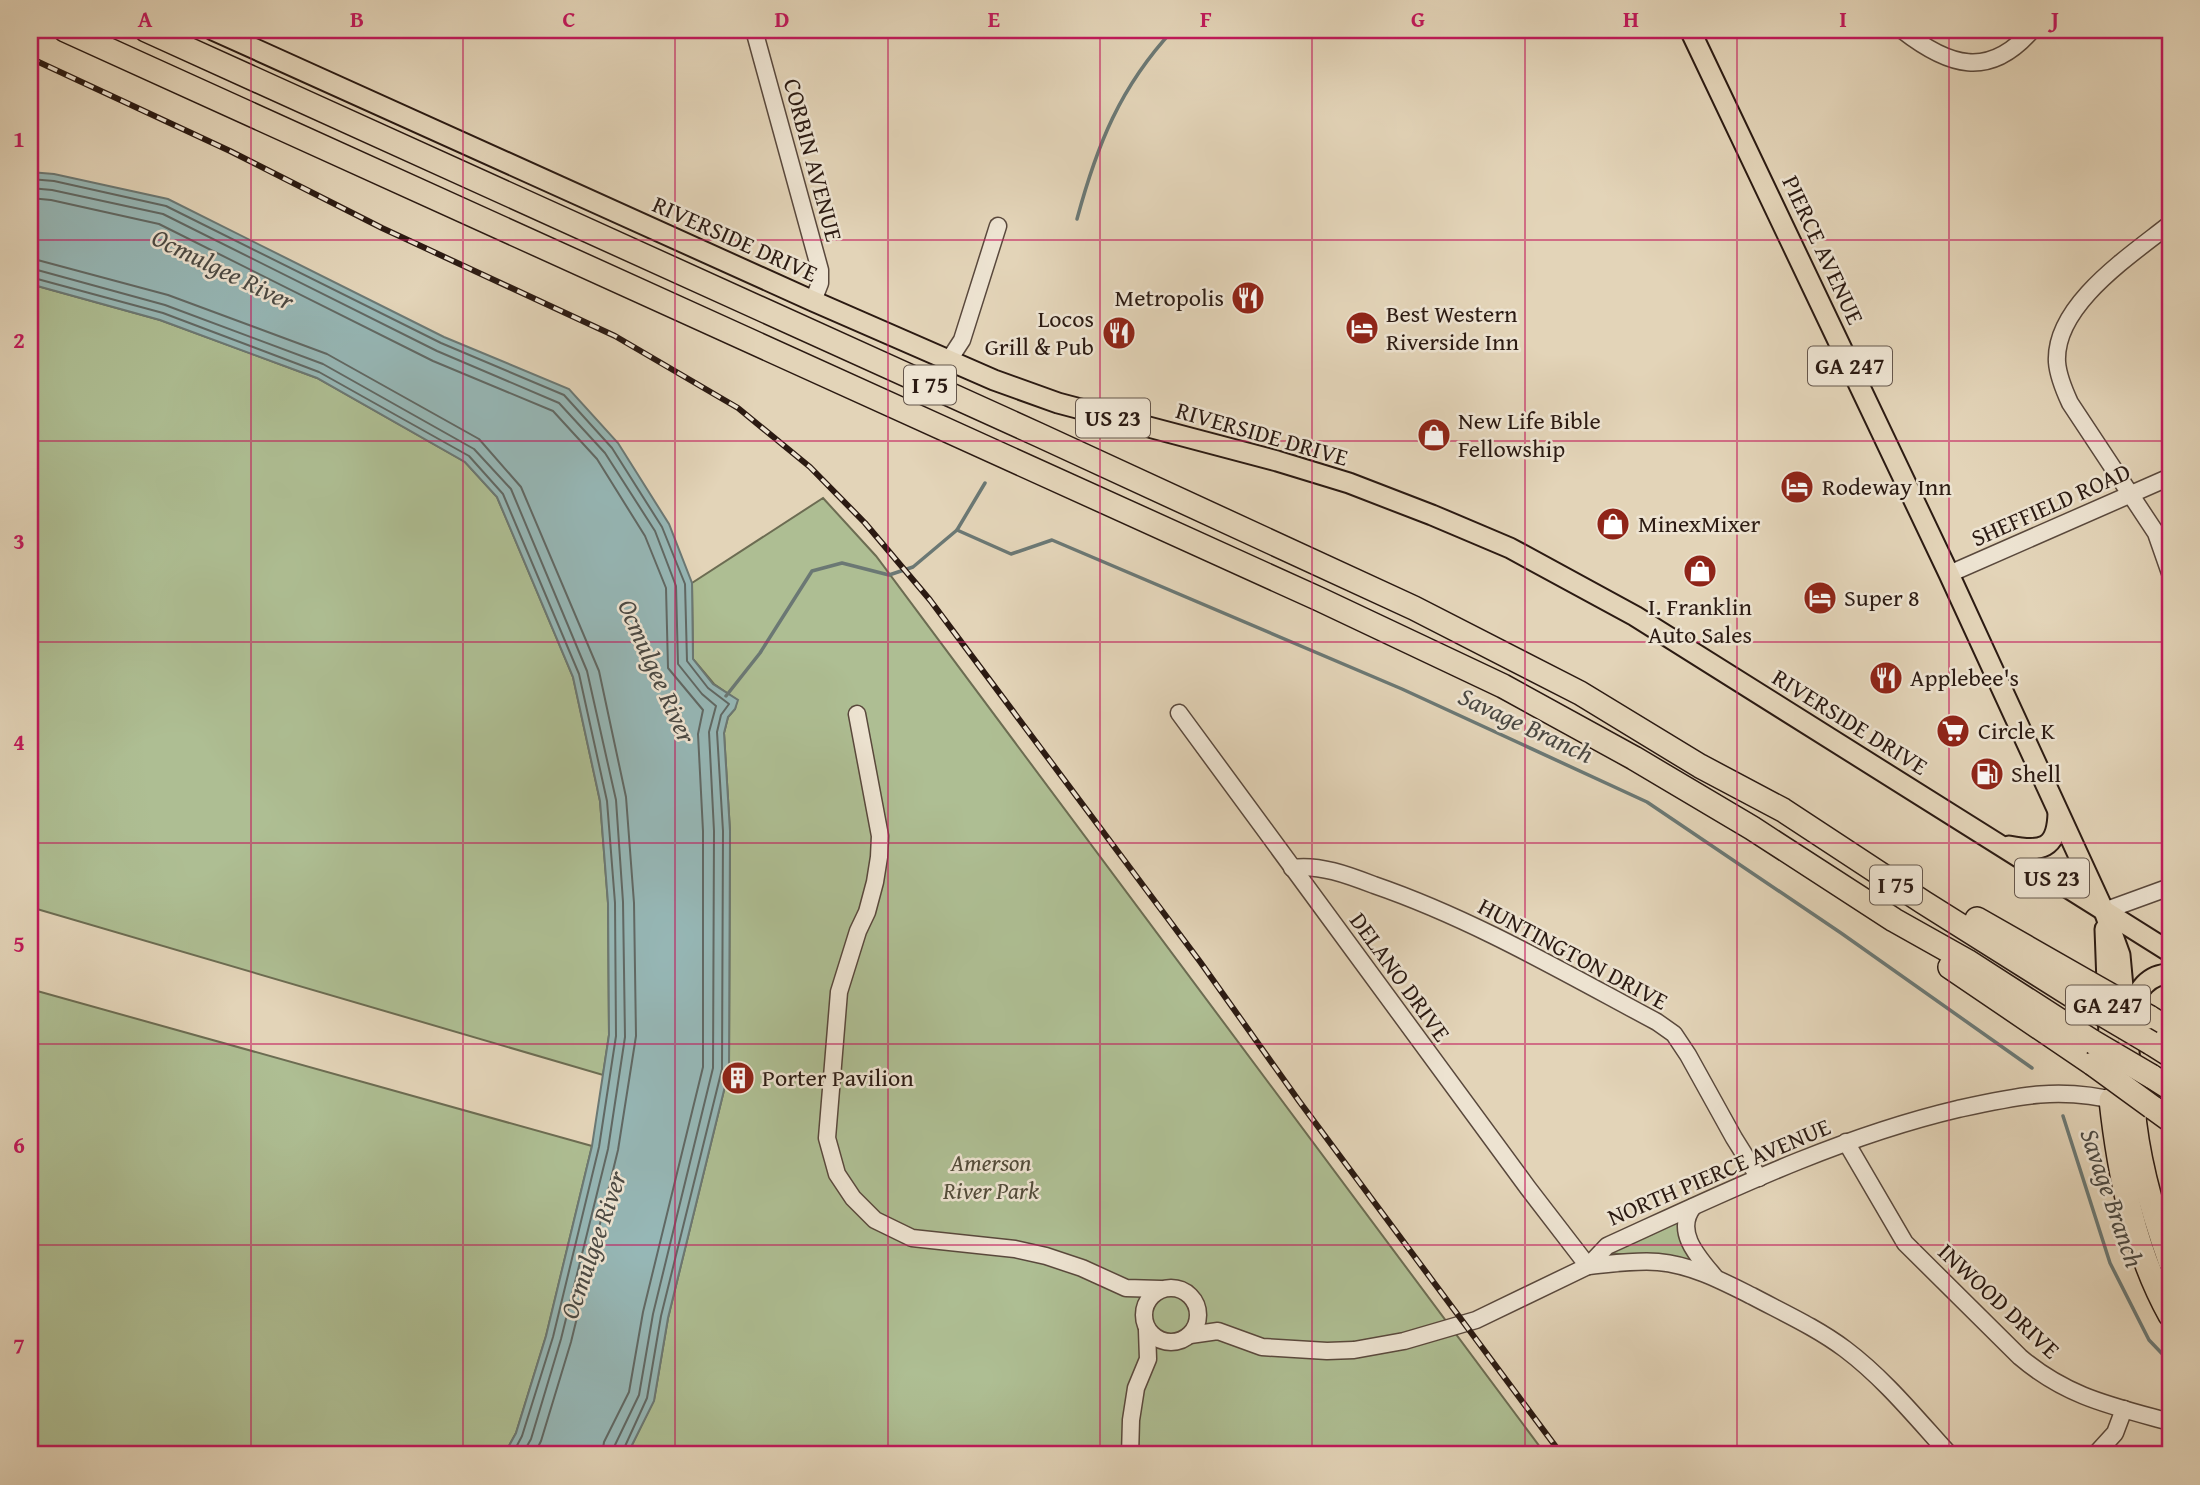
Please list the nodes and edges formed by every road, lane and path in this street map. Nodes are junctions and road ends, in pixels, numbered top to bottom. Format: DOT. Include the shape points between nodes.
graph roads {
  1 [pos="65,30"];
  2 [pos="146,30"];
  3 [pos="213,30"];
  4 [pos="754,30"];
  5 [pos="1690,30"];
  6 [pos="1902,30"];
  7 [pos="2032,30"];
  8 [pos="2170,224"];
  9 [pos="998,226"];
  10 [pos="813,301"];
  11 [pos="950,360"];
  12 [pos="2170,477"];
  13 [pos="2130,496"];
  14 [pos="2170,573"];
  15 [pos="1949,574"];
  16 [pos="1179,713"];
  17 [pos="857,714"];
  18 [pos="2058,812"];
  19 [pos="1828,838"];
  20 [pos="2001,845"];
  21 [pos="1292,868"];
  22 [pos="2170,887"];
  23 [pos="2104,911"];
  24 [pos="2170,952"];
  25 [pos="2170,974"];
  26 [pos="2137,1016"];
  27 [pos="2170,1030"];
  28 [pos="2160,1049"];
  29 [pos="2093,1053"];
  30 [pos="2170,1088"];
  31 [pos="2142,1108"];
  32 [pos="1846,1142"];
  33 [pos="1759,1178"];
  34 [pos="1693,1207"];
  35 [pos="2170,1261"];
  36 [pos="1588,1266"];
  37 [pos="1714,1276"];
  38 [pos="1126,1289"];
  39 [pos="1161,1289"];
  40 [pos="1196,1304"];
  41 [pos="2170,1315"];
  42 [pos="1145,1322"];
  43 [pos="1218,1331"];
  44 [pos="1190,1335"];
  45 [pos="1172,1342"];
  46 [pos="1148,1359"];
  47 [pos="2124,1409"];
  48 [pos="2170,1422"];
  49 [pos="1130,1455"];
  50 [pos="1950,1455"];
  51 [pos="2095,1455"];
  1 -- 29 [label="highway, I 75" via="1503,686 1634,758 1967,961"];
  2 -- 19 [label="highway, I 75" via="1415,608 1580,693"];
  3 -- 10 [label="main road, RIVERSIDE DRIVE / US 23"];
  4 -- 10 [label="street, CORBIN AVENUE" via="820,270"];
  5 -- 15 [label="main road, PIERCE AVENUE / GA 247"];
  6 -- 7 [label="street" via="1941,55 1978,63 1996,59"];
  8 -- 13 [label="street" via="2093,288 2069,316 2057,360 2070,403"];
  9 -- 11 [label="street" via="963,337"];
  10 -- 11 [label="main road, RIVERSIDE DRIVE / US 23"];
  11 -- 20 [label="main road, RIVERSIDE DRIVE / US 23" via="1058,403 1349,483 1510,548 1635,616"];
  12 -- 13 [label="street, SHEFFIELD ROAD"];
  13 -- 14 [label="street" via="2156,533"];
  13 -- 15 [label="street, SHEFFIELD ROAD"];
  15 -- 18 [label="main road, PIERCE AVENUE / GA 247"];
  16 -- 21 [label="street, DELANO DRIVE"];
  17 -- 38 [label="street" via="880,836 870,902 839,992 827,1138 837,1174 875,1220 912,1238 1046,1256"];
  18 -- 20 [label="main road" via="2056,834 2046,845 2032,849"];
  18 -- 23 [label="main road, PIERCE AVENUE / GA 247"];
  19 -- 26 [label="highway, bridge" via="2089,983"];
  19 -- 28 [label="highway, I 75, bridge"];
  20 -- 23 [label="main road, RIVERSIDE DRIVE / US 23"];
  21 -- 33 [label="street, HUNTINGTON DRIVE" via="1309,866 1406,896 1657,1022 1674,1034 1688,1055"];
  21 -- 36 [label="street, DELANO DRIVE"];
  22 -- 23 [label="street"];
  23 -- 24 [label="main road, RIVERSIDE DRIVE / US 23"];
  23 -- 26 [label="main road, PIERCE AVENUE / GA 247"];
  23 -- 31 [label="main road, PIERCE AVENUE / GA 247"];
  25 -- 26 [label="main road" via="2158,975 2143,985"];
  26 -- 27 [label="highway"];
  26 -- 31 [label="main road, PIERCE AVENUE / GA 247"];
  29 -- 30 [label="highway, I 75, bridge"];
  29 -- 31 [label="highway, bridge"];
  31 -- 32 [label="street, NORTH PIERCE AVENUE" via="2059,1093 2017,1095 1898,1124"];
  31 -- 35 [label="highway" via="2140,1155"];
  31 -- 41 [label="highway" via="2116,1141 2134,1223"];
  32 -- 33 [label="street, NORTH PIERCE AVENUE"];
  32 -- 47 [label="street, INWOOD DRIVE" via="1905,1243 2020,1357 2070,1391"];
  33 -- 34 [label="street, NORTH PIERCE AVENUE"];
  34 -- 36 [label="street, NORTH PIERCE AVENUE" via="1606,1246"];
  34 -- 37 [label="street" via="1685,1231"];
  36 -- 37 [label="street" via="1659,1262"];
  36 -- 43 [label="street, NORTH PIERCE AVENUE" via="1476,1320 1354,1350 1262,1347"];
  37 -- 50 [label="street" via="1844,1348"];
  38 -- 39 [label="street"];
  38 -- 42 [label="street"];
  39 -- 40 [label="street" via="1182,1289"];
  39 -- 42 [label="street" via="1145,1303"];
  40 -- 43 [label="street"];
  40 -- 44 [label="street" via="1196,1326"];
  42 -- 45 [label="street" via="1163,1341"];
  42 -- 46 [label="street"];
  43 -- 44 [label="street, NORTH PIERCE AVENUE"];
  44 -- 45 [label="street"];
  45 -- 46 [label="street"];
  46 -- 49 [label="street" via="1136,1388"];
  47 -- 48 [label="street, INWOOD DRIVE"];
  47 -- 51 [label="street" via="2115,1433"];
}
